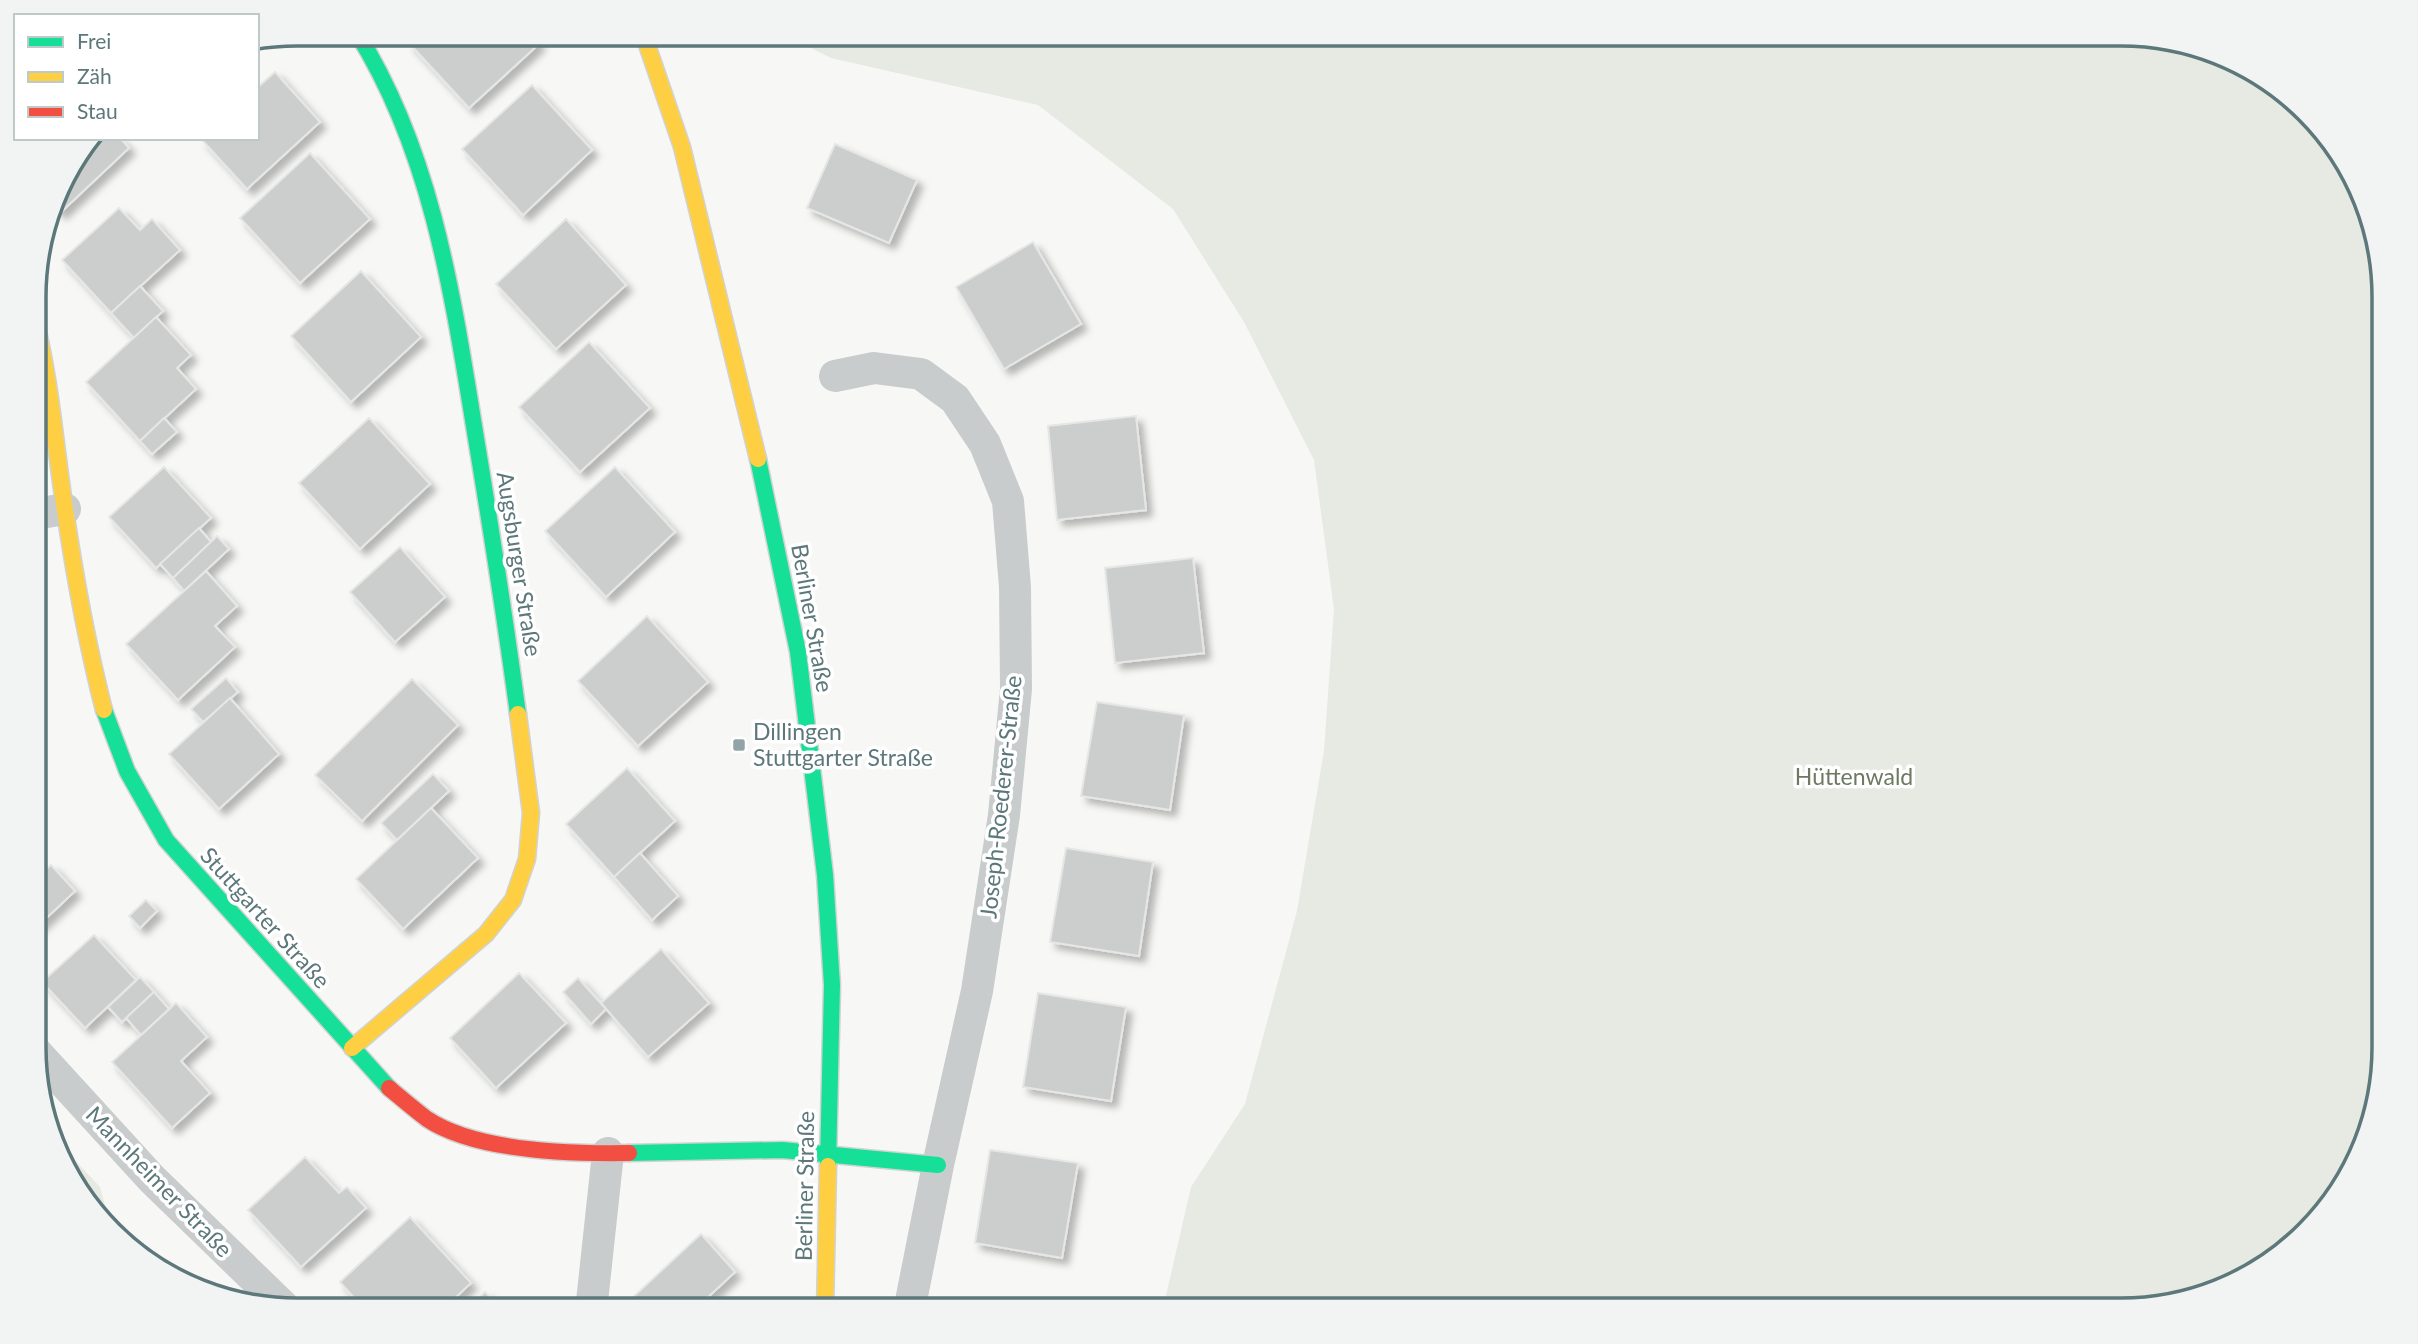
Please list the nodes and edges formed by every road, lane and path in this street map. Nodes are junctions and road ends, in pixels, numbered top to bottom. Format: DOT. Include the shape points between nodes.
graph roads {
  1 [pos="365,46"];
  2 [pos="647,46"];
  3 [pos="46,364"];
  4 [pos="835,376"];
  5 [pos="50,511"];
  6 [pos="352,1048"];
  7 [pos="46,1062"];
  8 [pos="608,1153"];
  9 [pos="829,1153"];
  10 [pos="938,1165"];
  11 [pos="274,1297"];
  12 [pos="592,1298"];
  13 [pos="825,1298"];
  14 [pos="912,1298"];
  1 -- 6 [label="street, Augsburger Straße" via="403,122 433,209 461,346 504,609 531,813 527,859 513,900 486,934"];
  2 -- 9 [label="street, Berliner Straße" via="682,148 760,467 798,652 826,889 832,985"];
  3 -- 5 [label="street, Stuttgarter Straße"];
  4 -- 10 [label="street, Joseph-Roederer-Straße" via="874,368 921,374 955,399 985,444 1008,501 1016,689 1004,815 977,991"];
  5 -- 6 [label="street, Stuttgarter Straße" via="105,715 127,771 166,840"];
  6 -- 8 [label="street, Stuttgarter Straße" via="389,1088 429,1120 464,1135 511,1147"];
  7 -- 11 [label="street, Mannheimer Straße" via="152,1179"];
  8 -- 9 [label="street, Stuttgarter Straße"];
  8 -- 12 [label="street"];
  9 -- 10 [label="street"];
  9 -- 13 [label="street, Berliner Straße"];
  10 -- 14 [label="street, Joseph-Roederer-Straße"];
}
